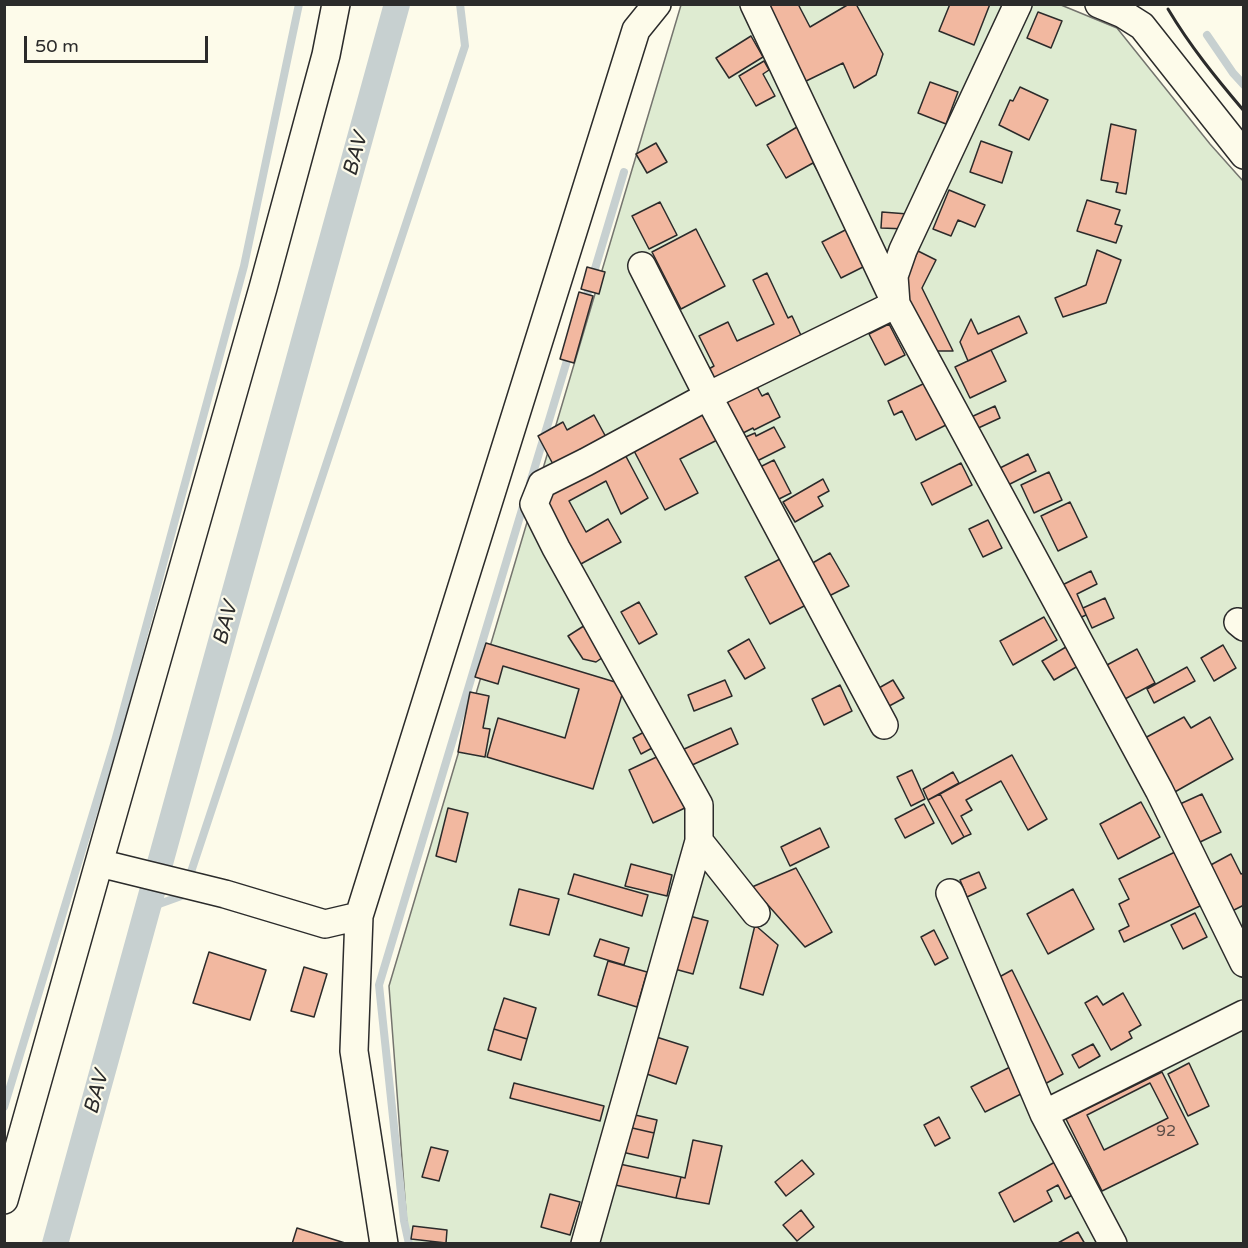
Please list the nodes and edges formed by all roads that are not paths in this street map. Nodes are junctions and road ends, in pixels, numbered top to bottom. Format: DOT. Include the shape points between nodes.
graph roads {
  1 [pos="336,4"];
  2 [pos="657,4"];
  3 [pos="754,4"];
  4 [pos="1018,4"];
  5 [pos="1099,4"];
  6 [pos="1244,155"];
  7 [pos="642,266"];
  8 [pos="896,304"];
  9 [pos="708,396"];
  10 [pos="493,489"];
  11 [pos="534,504"];
  12 [pos="884,725"];
  13 [pos="699,841"];
  14 [pos="99,863"];
  15 [pos="950,892"];
  16 [pos="756,913"];
  17 [pos="359,916"];
  18 [pos="1244,963"];
  19 [pos="1244,1014"];
  20 [pos="1044,1114"];
  21 [pos="4,1200"];
  22 [pos="384,1244"];
  23 [pos="585,1244"];
  24 [pos="1113,1244"];
  1 -- 14 [label="street" via="326,55 263,288"];
  2 -- 10 [label="street" via="636,30"];
  3 -- 8 [label="street"];
  4 -- 8 [label="street" via="903,250 894,276"];
  5 -- 6 [label="street" via="1142,26"];
  7 -- 9 [label="street"];
  8 -- 9 [label="street"];
  8 -- 18 [label="street" via="1159,790"];
  9 -- 11 [label="street" via="542,484"];
  9 -- 12 [label="street"];
  10 -- 11 [label="street"];
  10 -- 17 [label="street"];
  11 -- 13 [label="street" via="699,805"];
  13 -- 16 [label="street"];
  13 -- 23 [label="street"];
  14 -- 17 [label="street" via="325,924"];
  14 -- 21 [label="street"];
  15 -- 20 [label="street"];
  17 -- 22 [label="street" via="354,1051"];
  19 -- 20 [label="street"];
  20 -- 24 [label="street"];
}
